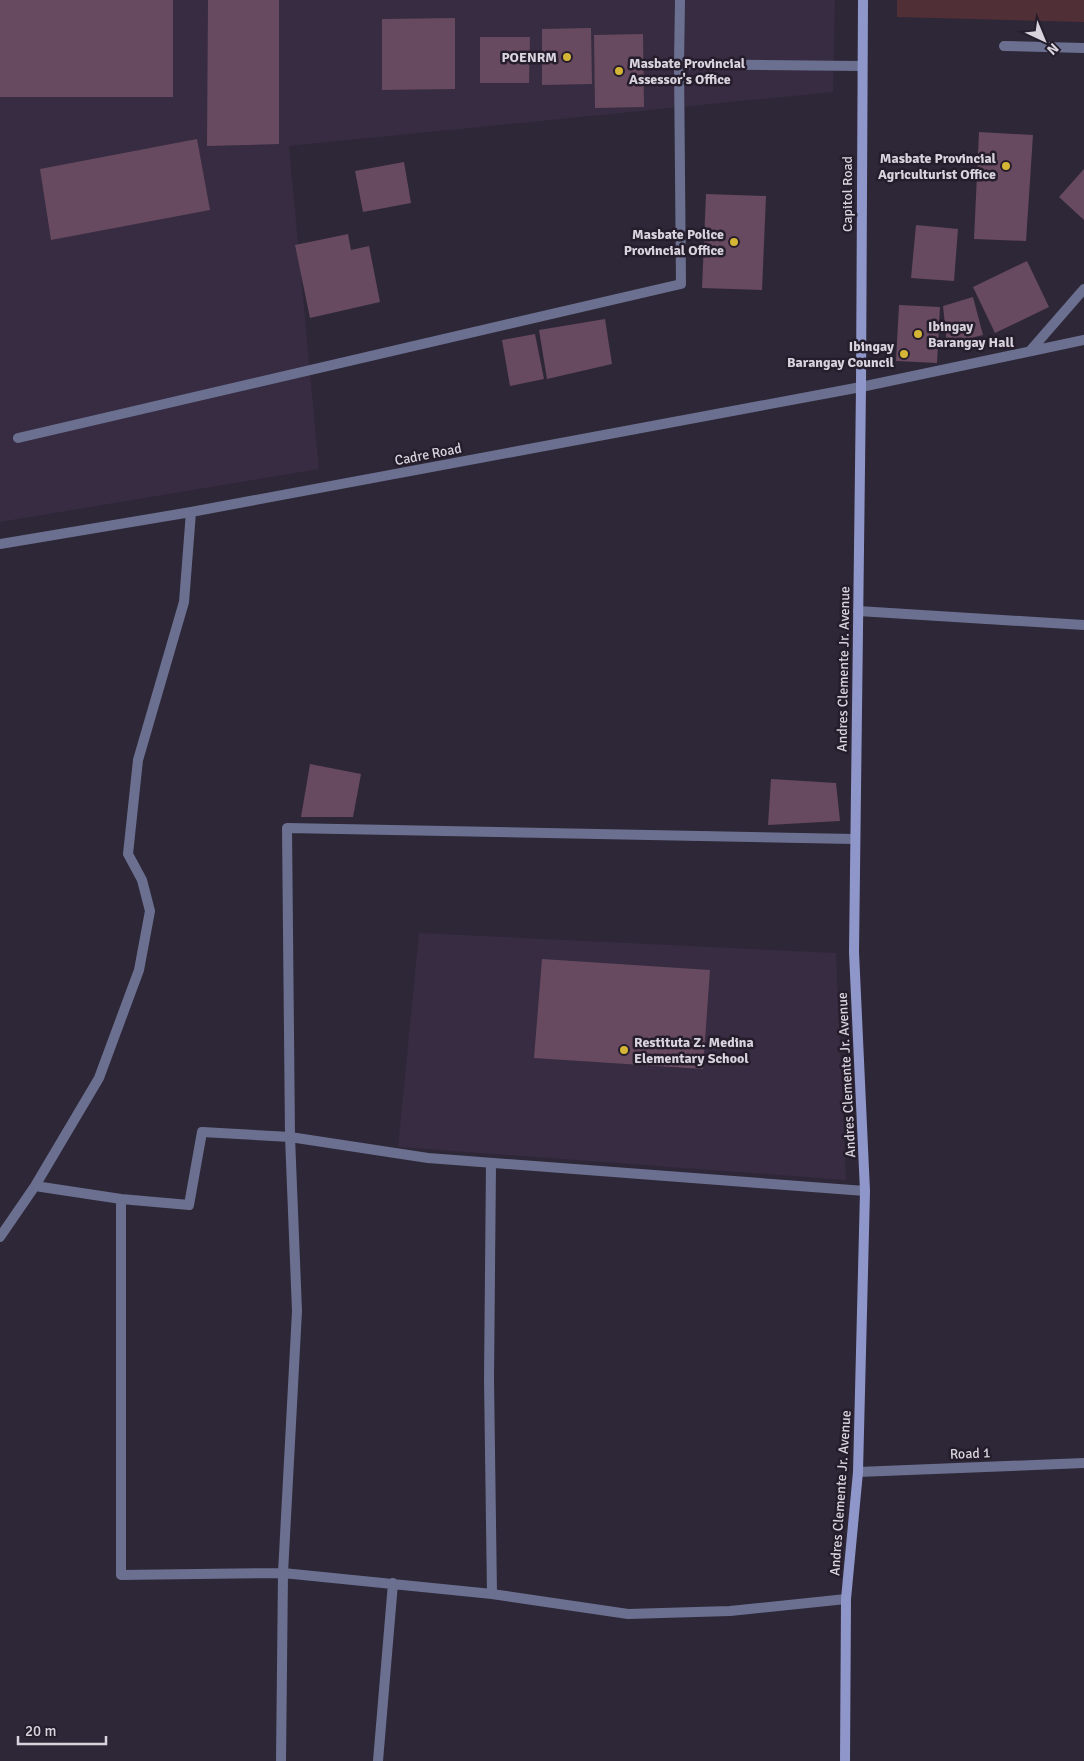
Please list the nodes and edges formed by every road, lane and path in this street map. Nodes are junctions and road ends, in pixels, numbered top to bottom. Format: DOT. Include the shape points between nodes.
graph roads {
  1 [pos="680,0"];
  2 [pos="863,0"];
  3 [pos="1004,46"];
  4 [pos="1084,48"];
  5 [pos="678,64"];
  6 [pos="861,66"];
  7 [pos="1084,289"];
  8 [pos="1084,340"];
  9 [pos="1030,351"];
  10 [pos="860,387"];
  11 [pos="18,438"];
  12 [pos="191,512"];
  13 [pos="0,544"];
  14 [pos="858,611"];
  15 [pos="1084,625"];
  16 [pos="854,839"];
  17 [pos="290,1137"];
  18 [pos="491,1163"];
  19 [pos="34,1186"];
  20 [pos="865,1191"];
  21 [pos="121,1199"];
  22 [pos="0,1236"];
  23 [pos="1084,1462"];
  24 [pos="858,1472"];
  25 [pos="284,1573"];
  26 [pos="393,1584"];
  27 [pos="492,1594"];
  28 [pos="846,1599"];
  29 [pos="282,1761"];
  30 [pos="378,1761"];
  31 [pos="845,1761"];
  1 -- 5 [label="street"];
  2 -- 6 [label="main road, Capitol Road"];
  3 -- 4 [label="street"];
  5 -- 6 [label="street"];
  5 -- 11 [label="street" via="681,284"];
  6 -- 10 [label="main road, Capitol Road"];
  7 -- 9 [label="street"];
  8 -- 9 [label="street, Cadre Road"];
  9 -- 10 [label="street, Cadre Road"];
  10 -- 12 [label="street, Cadre Road"];
  10 -- 14 [label="main road, Andres Clemente Jr. Avenue"];
  12 -- 13 [label="street, Cadre Road"];
  12 -- 19 [label="street" via="184,602 138,760 128,854 142,880 150,911 139,970 99,1078"];
  14 -- 15 [label="street"];
  14 -- 16 [label="main road, Andres Clemente Jr. Avenue"];
  16 -- 17 [label="street" via="287,828"];
  16 -- 20 [label="main road, Andres Clemente Jr. Avenue" via="854,952"];
  17 -- 18 [label="street" via="428,1158"];
  17 -- 21 [label="street" via="202,1132 189,1204"];
  17 -- 25 [label="street" via="297,1311"];
  18 -- 20 [label="street"];
  18 -- 27 [label="street" via="489,1379"];
  19 -- 21 [label="street"];
  19 -- 22 [label="street"];
  20 -- 24 [label="main road, Andres Clemente Jr. Avenue"];
  21 -- 25 [label="street" via="121,1575"];
  23 -- 24 [label="street, Road 1"];
  24 -- 28 [label="main road, Andres Clemente Jr. Avenue"];
  25 -- 26 [label="street"];
  25 -- 29 [label="street"];
  26 -- 27 [label="street"];
  26 -- 30 [label="street"];
  27 -- 28 [label="street" via="628,1614 730,1611"];
  28 -- 31 [label="main road, Andres Clemente Jr. Avenue"];
}
